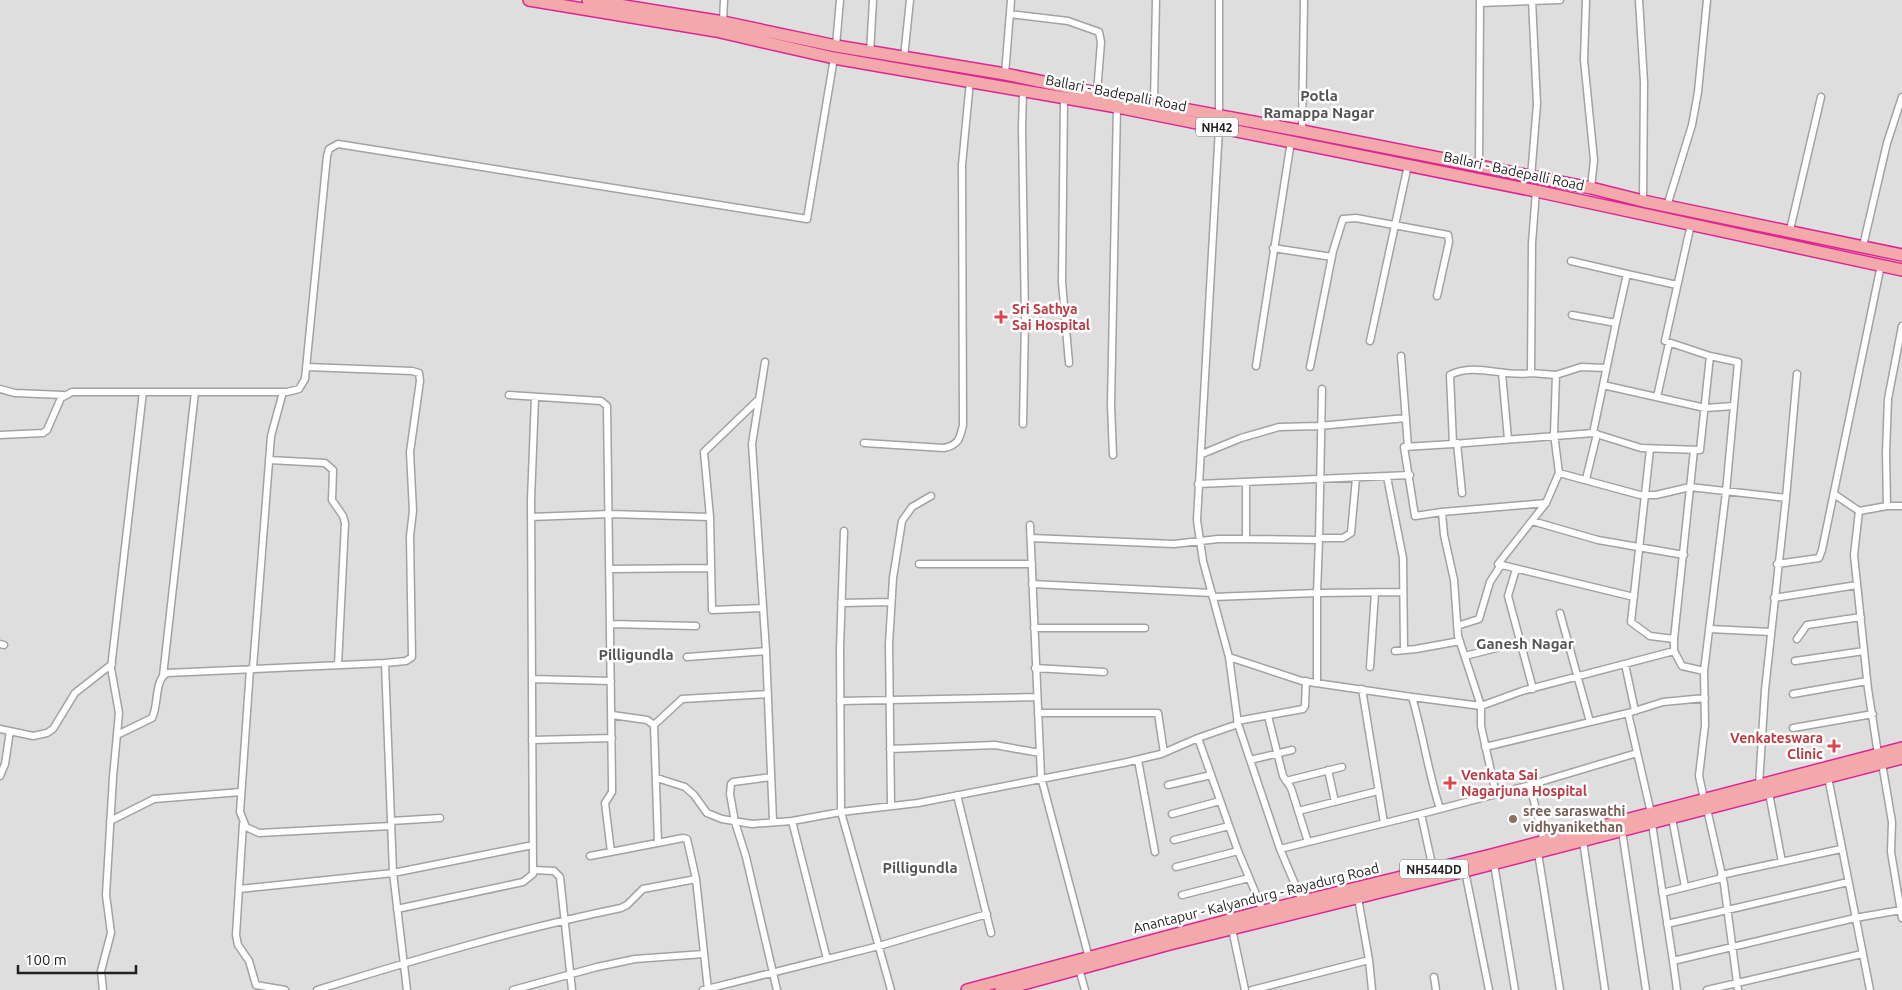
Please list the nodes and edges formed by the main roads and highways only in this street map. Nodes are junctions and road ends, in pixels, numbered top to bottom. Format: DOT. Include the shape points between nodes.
graph roads {
  1 [pos="528,0"];
  2 [pos="595,0"];
  3 [pos="835,52"];
  4 [pos="1868,247"];
  5 [pos="1902,255"];
  6 [pos="1867,262"];
  7 [pos="1902,270"];
  8 [pos="1902,748"];
  9 [pos="1902,758"];
  10 [pos="1880,759"];
  11 [pos="1706,804"];
  12 [pos="1652,818"];
  13 [pos="1543,848"];
  14 [pos="1304,906"];
  15 [pos="967,990"];
  16 [pos="1001,990"];
  1 -- 3 [label="highway, Ballari - Badepalli Road / NH42"];
  2 -- 3 [label="highway, Ballari - Badepalli Road / NH42" via="723,22"];
  3 -- 4 [label="highway, Ballari - Badepalli Road / NH42" via="904,57 1154,102 1591,188"];
  3 -- 6 [label="highway, Ballari - Badepalli Road / NH42" via="1536,191"];
  4 -- 5 [label="highway, Ballari - Badepalli Road / NH42"];
  4 -- 6 [label="highway"];
  6 -- 7 [label="highway, Ballari - Badepalli Road / NH42"];
  8 -- 10 [label="highway, Anantapur - Kalyandurg - Rayadurg Road / NH544DD"];
  9 -- 10 [label="highway, Anantapur - Kalyandurg - Rayadurg Road / NH544DD"];
  10 -- 11 [label="highway, Anantapur - Kalyandurg - Rayadurg Road / NH544DD" via="1759,785"];
  10 -- 11 [label="highway, Anantapur - Kalyandurg - Rayadurg Road / NH544DD" via="1769,793"];
  11 -- 12 [label="highway, Anantapur - Kalyandurg - Rayadurg Road / NH544DD"];
  11 -- 12 [label="highway, Anantapur - Kalyandurg - Rayadurg Road / NH544DD" via="1672,818"];
  12 -- 13 [label="highway, Anantapur - Kalyandurg - Rayadurg Road / NH544DD"];
  12 -- 13 [label="highway, Anantapur - Kalyandurg - Rayadurg Road / NH544DD" via="1622,831"];
  13 -- 14 [label="highway, Anantapur - Kalyandurg - Rayadurg Road / NH544DD" via="1434,869"];
  13 -- 14 [label="highway, Anantapur - Kalyandurg - Rayadurg Road / NH544DD" via="1494,864 1358,898"];
  14 -- 15 [label="highway, Anantapur - Kalyandurg - Rayadurg Road / NH544DD" via="1263,911"];
  14 -- 16 [label="highway, Anantapur - Kalyandurg - Rayadurg Road / NH544DD" via="1232,929"];
}
